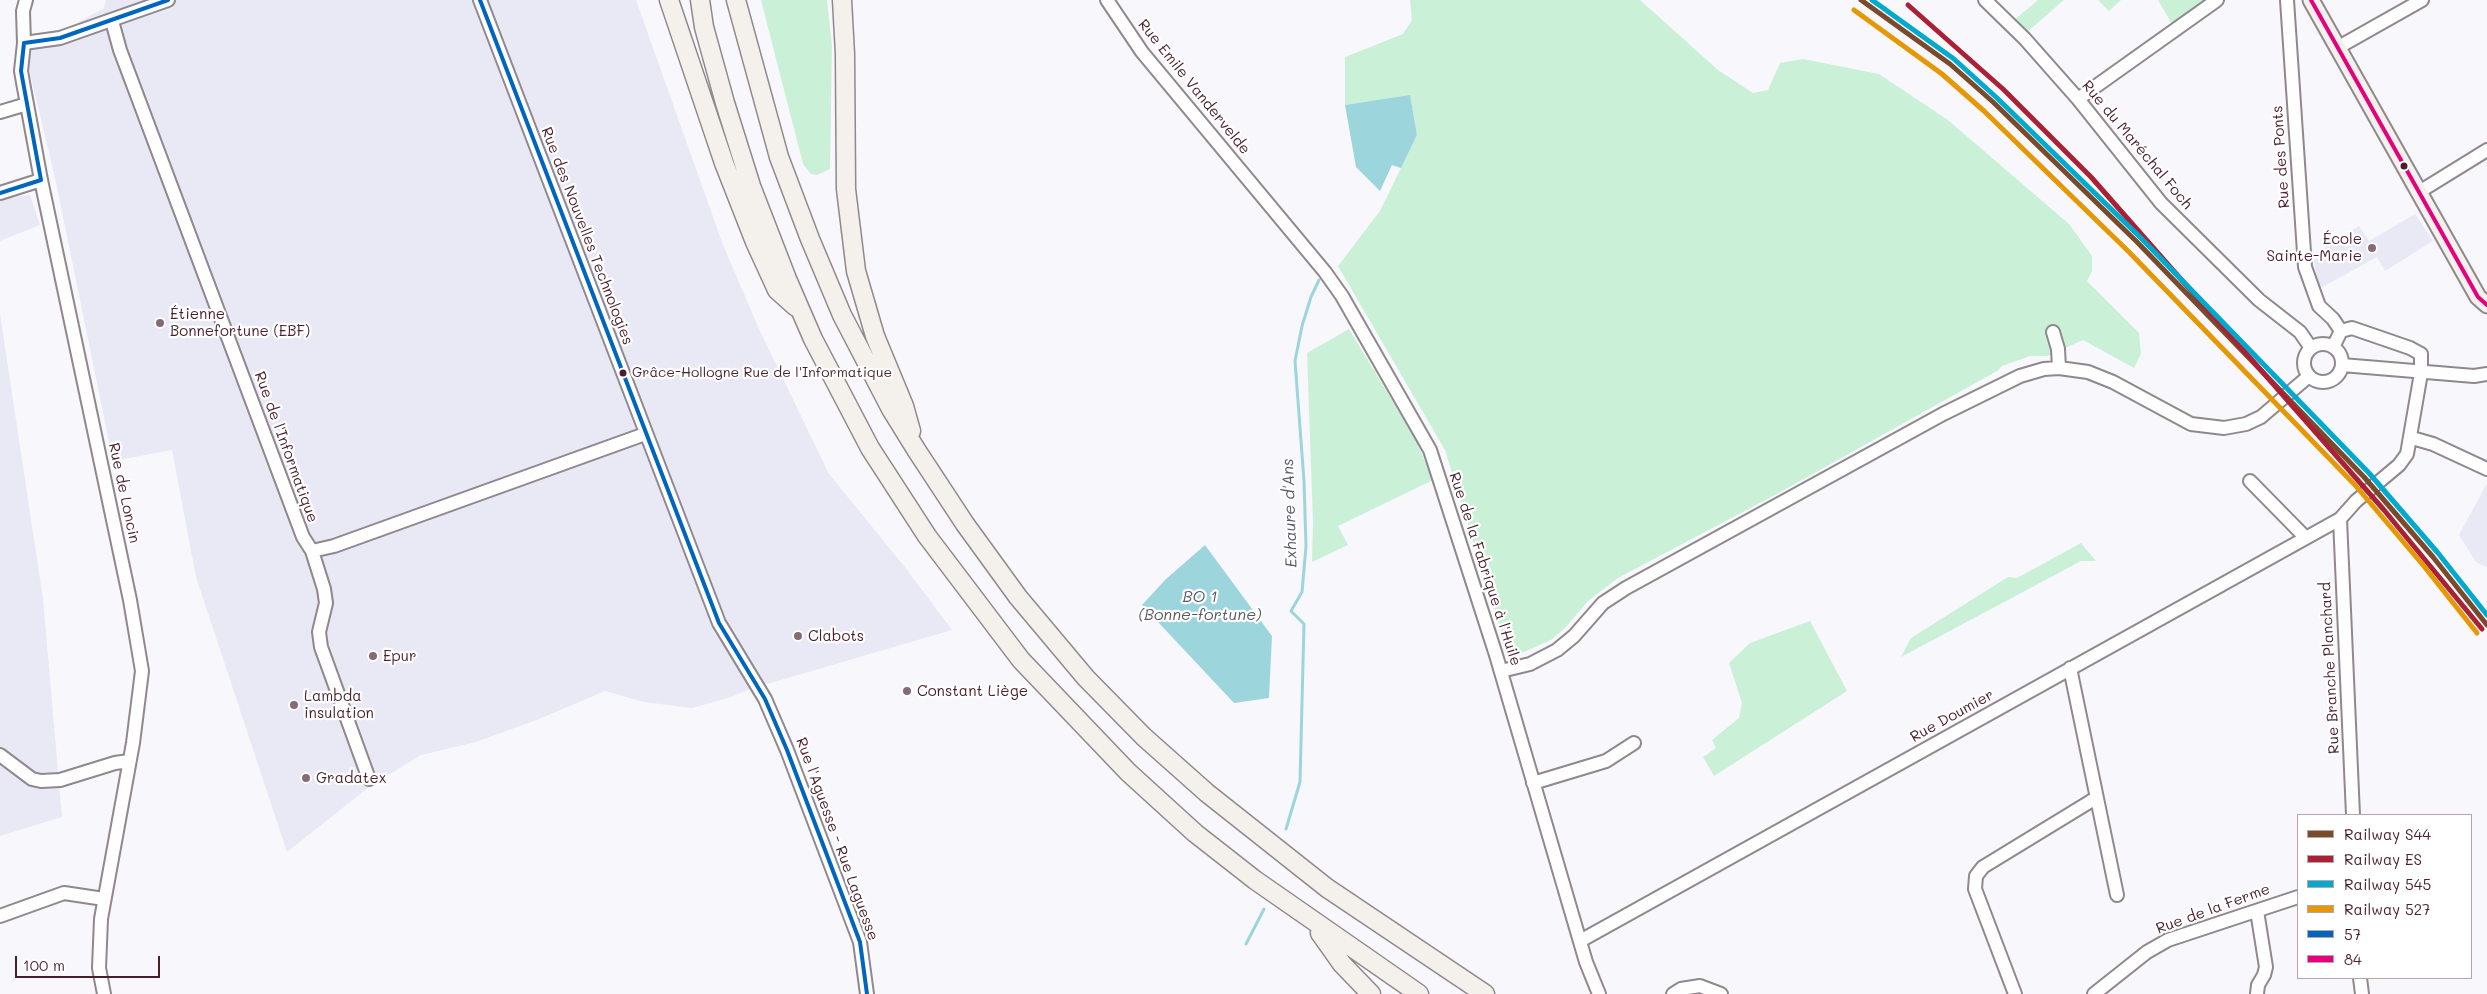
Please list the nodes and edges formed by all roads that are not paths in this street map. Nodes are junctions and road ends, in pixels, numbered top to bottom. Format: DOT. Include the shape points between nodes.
graph roads {
  1 [pos="26,0"];
  2 [pos="168,0"];
  3 [pos="480,0"];
  4 [pos="670,0"];
  5 [pos="700,0"];
  6 [pos="736,0"];
  7 [pos="842,0"];
  8 [pos="1107,0"];
  9 [pos="1985,0"];
  10 [pos="2217,0"];
  11 [pos="2287,0"];
  12 [pos="2311,0"];
  13 [pos="2320,0"];
  14 [pos="2422,0"];
  15 [pos="112,21"];
  16 [pos="24,43"];
  17 [pos="2340,46"];
  18 [pos="2078,100"];
  19 [pos="26,104"];
  20 [pos="0,112"];
  21 [pos="2487,150"];
  22 [pos="41,180"];
  23 [pos="2423,190"];
  24 [pos="0,193"];
  25 [pos="1258,193"];
  26 [pos="2486,303"];
  27 [pos="802,313"];
  28 [pos="2341,331"];
  29 [pos="2053,332"];
  30 [pos="2333,347"];
  31 [pos="2311,348"];
  32 [pos="2342,365"];
  33 [pos="2059,368"];
  34 [pos="2422,373"];
  35 [pos="2487,374"];
  36 [pos="2305,380"];
  37 [pos="645,434"];
  38 [pos="2412,438"];
  39 [pos="916,451"];
  40 [pos="2487,469"];
  41 [pos="2250,482"];
  42 [pos="2340,519"];
  43 [pos="2305,537"];
  44 [pos="312,551"];
  45 [pos="2070,668"];
  46 [pos="1501,671"];
  47 [pos="765,699"];
  48 [pos="1634,743"];
  49 [pos="0,755"];
  50 [pos="129,761"];
  51 [pos="370,779"];
  52 [pos="1533,783"];
  53 [pos="2096,798"];
  54 [pos="2352,814"];
  55 [pos="2117,895"];
  56 [pos="2297,897"];
  57 [pos="104,899"];
  58 [pos="2257,910"];
  59 [pos="0,916"];
  60 [pos="1314,923"];
  61 [pos="1580,941"];
  62 [pos="2360,979"];
  63 [pos="104,994"];
  64 [pos="866,994"];
  65 [pos="1370,994"];
  66 [pos="1419,994"];
  67 [pos="1485,994"];
  68 [pos="1599,994"];
  69 [pos="1673,994"];
  70 [pos="1721,994"];
  71 [pos="2015,994"];
  72 [pos="2094,994"];
  73 [pos="2257,994"];
  74 [pos="2362,994"];
  1 -- 16 [label="street, Rue de Loncin"];
  2 -- 15 [label="street"];
  3 -- 37 [label="street, Rue des Nouvelles Technologies"];
  4 -- 27 [label="highway" via="724,162 755,242 777,290"];
  5 -- 27 [label="highway" via="704,27 751,186"];
  6 -- 39 [label="highway" via="779,157 810,239 842,315"];
  7 -- 39 [label="highway" via="846,189 856,271 872,328 904,406"];
  8 -- 25 [label="street, Rue Emile Vandervelde" via="1142,52"];
  9 -- 18 [label="street, Rue du Maréchal Foch" via="2025,39"];
  10 -- 18 [label="street"];
  11 -- 28 [label="street, Rue des Ponts" via="2305,268 2318,306"];
  12 -- 17 [label="main road"];
  13 -- 17 [label="main road"];
  14 -- 17 [label="street"];
  15 -- 16 [label="street" via="48,41"];
  15 -- 44 [label="street, Rue de l'Informatique" via="120,50 302,537"];
  16 -- 19 [label="street, Rue de Loncin" via="21,71"];
  17 -- 23 [label="main road"];
  18 -- 31 [label="street, Rue du Maréchal Foch" via="2161,203 2259,300 2300,332"];
  19 -- 20 [label="street"];
  19 -- 22 [label="street, Rue de Loncin"];
  21 -- 23 [label="street"];
  22 -- 24 [label="street"];
  22 -- 50 [label="street, Rue de Loncin" via="130,600 142,671"];
  23 -- 26 [label="main road" via="2486,292"];
  25 -- 46 [label="street, Rue de la Fabrique à l'Huile" via="1342,296 1430,450"];
  27 -- 60 [label="highway" via="870,448 927,536 1021,660 1128,772 1195,833"];
  28 -- 30 [label="street"];
  28 -- 34 [label="street" via="2352,328 2410,348 2421,354"];
  29 -- 33 [label="street"];
  30 -- 31 [label="street" via="2324,344"];
  30 -- 32 [label="street" via="2340,355"];
  31 -- 36 [label="street" via="2304,361"];
  32 -- 34 [label="street"];
  32 -- 36 [label="street" via="2331,380"];
  33 -- 36 [label="street" via="2099,376 2178,419 2203,427 2235,427 2255,420"];
  33 -- 46 [label="street" via="2015,378 1935,418 1613,596 1595,610 1566,644 1547,657"];
  34 -- 35 [label="street"];
  34 -- 38 [label="street"];
  37 -- 44 [label="street" via="334,546"];
  37 -- 47 [label="street, Rue des Nouvelles Technologies" via="719,623"];
  38 -- 40 [label="street"];
  38 -- 42 [label="street" via="2408,454 2399,465"];
  39 -- 67 [label="highway" via="1018,597 1086,678 1144,736 1236,817 1312,876"];
  41 -- 43 [label="street"];
  42 -- 43 [label="street, Rue Doumier"];
  42 -- 54 [label="street, Rue Branche Planchard"];
  43 -- 45 [label="street, Rue Doumier"];
  44 -- 51 [label="street, Rue de l'Informatique" via="326,603 319,632 321,648"];
  45 -- 53 [label="street"];
  45 -- 61 [label="street, Rue Doumier"];
  46 -- 52 [label="street, Rue de la Fabrique à l'Huile"];
  47 -- 64 [label="street, Rue l'Aguesse - Rue Laguesse" via="788,750 860,942"];
  48 -- 52 [label="street" via="1606,761"];
  49 -- 50 [label="street" via="41,782"];
  50 -- 57 [label="street, Rue de Loncin"];
  52 -- 61 [label="street, Rue de la Fabrique à l'Huile"];
  53 -- 55 [label="street"];
  53 -- 71 [label="street" via="1983,866 1976,876 1975,889"];
  56 -- 58 [label="street, Rue de la Ferme"];
  57 -- 59 [label="street" via="64,893"];
  57 -- 63 [label="street, Rue de Loncin" via="99,968"];
  58 -- 72 [label="street, Rue de la Ferme" via="2168,940 2146,952"];
  58 -- 73 [label="street" via="2266,967"];
  60 -- 65 [label="highway" via="1342,964"];
  60 -- 66 [label="highway"];
  61 -- 68 [label="street, Rue de la Fabrique à l'Huile"];
  62 -- 74 [label="street"];
  69 -- 70 [label="street" via="1681,989 1700,986"];
}
